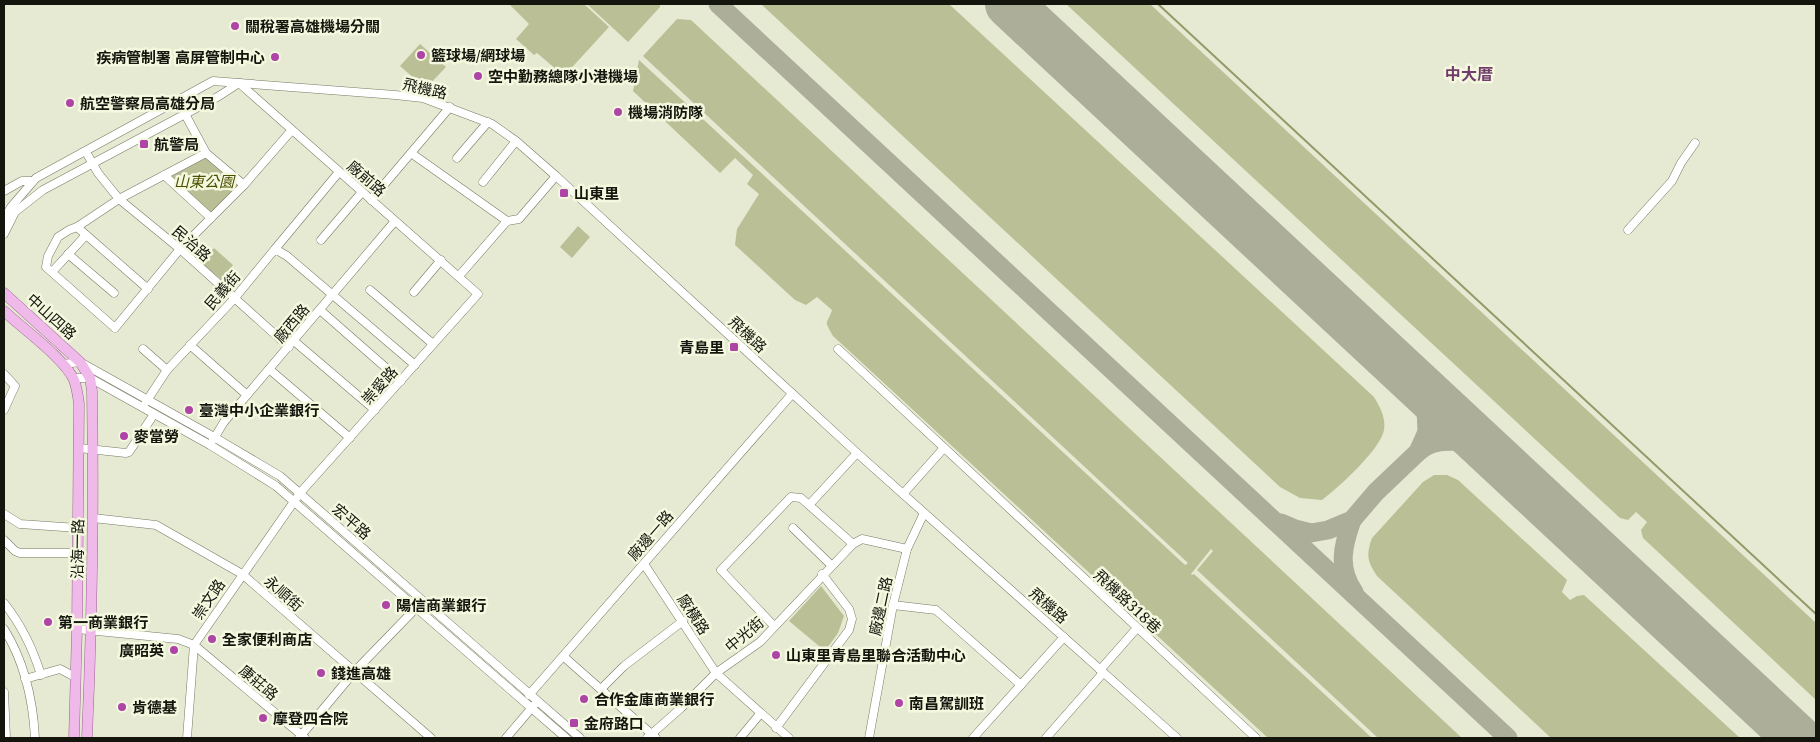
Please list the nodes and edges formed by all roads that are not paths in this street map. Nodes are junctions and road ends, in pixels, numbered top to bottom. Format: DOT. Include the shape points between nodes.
graph roads {
  1 [pos="239,83"];
  2 [pos="450,107"];
  3 [pos="184,114"];
  4 [pos="488,122"];
  5 [pos="291,131"];
  6 [pos="516,141"];
  7 [pos="1695,143"];
  8 [pos="86,152"];
  9 [pos="206,153"];
  10 [pos="411,153"];
  11 [pos="457,158"];
  12 [pos="93,163"];
  13 [pos="339,172"];
  14 [pos="164,175"];
  15 [pos="556,176"];
  16 [pos="33,181"];
  17 [pos="483,182"];
  18 [pos="244,185"];
  19 [pos="4,191"];
  20 [pos="362,192"];
  21 [pos="119,199"];
  22 [pos="371,200"];
  23 [pos="15,213"];
  24 [pos="211,218"];
  25 [pos="4,220"];
  26 [pos="395,221"];
  27 [pos="507,221"];
  28 [pos="77,227"];
  29 [pos="1628,230"];
  30 [pos="4,234"];
  31 [pos="86,235"];
  32 [pos="321,240"];
  33 [pos="180,249"];
  34 [pos="275,249"];
  35 [pos="68,254"];
  36 [pos="441,260"];
  37 [pos="49,270"];
  38 [pos="459,276"];
  39 [pos="4,286"];
  40 [pos="148,289"];
  41 [pos="370,290"];
  42 [pos="414,292"];
  43 [pos="114,293"];
  44 [pos="478,294"];
  45 [pos="7,295"];
  46 [pos="333,295"];
  47 [pos="234,299"];
  48 [pos="320,310"];
  49 [pos="4,311"];
  50 [pos="291,344"];
  51 [pos="433,344"];
  52 [pos="190,345"];
  53 [pos="838,349"];
  54 [pos="143,350"];
  55 [pos="80,362"];
  56 [pos="63,364"];
  57 [pos="415,365"];
  58 [pos="269,369"];
  59 [pos="167,370"];
  60 [pos="4,374"];
  61 [pos="73,378"];
  62 [pos="90,378"];
  63 [pos="401,381"];
  64 [pos="792,394"];
  65 [pos="247,395"];
  66 [pos="148,399"];
  67 [pos="143,407"];
  68 [pos="4,410"];
  69 [pos="375,410"];
  70 [pos="154,414"];
  71 [pos="214,437"];
  72 [pos="350,438"];
  73 [pos="210,445"];
  74 [pos="78,448"];
  75 [pos="92,449"];
  76 [pos="943,449"];
  77 [pos="857,453"];
  78 [pos="300,494"];
  79 [pos="903,494"];
  80 [pos="293,502"];
  81 [pos="809,504"];
  82 [pos="924,513"];
  83 [pos="4,514"];
  84 [pos="93,518"];
  85 [pos="78,528"];
  86 [pos="792,528"];
  87 [pos="4,540"];
  88 [pos="853,544"];
  89 [pos="907,549"];
  90 [pos="78,553"];
  91 [pos="644,564"];
  92 [pos="831,565"];
  93 [pos="242,574"];
  94 [pos="822,574"];
  95 [pos="423,601"];
  96 [pos="4,603"];
  97 [pos="893,605"];
  98 [pos="417,608"];
  99 [pos="683,621"];
  100 [pos="774,626"];
  101 [pos="4,628"];
  102 [pos="1137,628"];
  103 [pos="77,629"];
  104 [pos="92,630"];
  105 [pos="1064,637"];
  106 [pos="194,645"];
  107 [pos="563,656"];
  108 [pos="1102,671"];
  109 [pos="355,672"];
  110 [pos="716,673"];
  111 [pos="41,675"];
  112 [pos="75,677"];
  113 [pos="25,679"];
  114 [pos="1021,685"];
  115 [pos="600,689"];
  116 [pos="4,692"];
  117 [pos="529,695"];
  118 [pos="538,701"];
  119 [pos="532,708"];
  120 [pos="5,714"];
  121 [pos="760,714"];
  122 [pos="776,728"];
  123 [pos="302,737"];
  124 [pos="651,737"];
  125 [pos="6,738"];
  126 [pos="35,738"];
  127 [pos="74,738"];
  128 [pos="88,738"];
  129 [pos="187,738"];
  130 [pos="431,738"];
  131 [pos="506,738"];
  132 [pos="566,738"];
  133 [pos="580,738"];
  134 [pos="740,738"];
  135 [pos="789,738"];
  136 [pos="869,738"];
  137 [pos="973,738"];
  138 [pos="1046,738"];
  139 [pos="1177,738"];
  140 [pos="1256,738"];
  1 -- 2 [label="street, 飛機路" via="395,94 423,98"];
  1 -- 3 [label="street, 飛機路"];
  1 -- 5 [label="street, 廠前路"];
  1 -- 8 [label="street, 飛機路" via="213,81"];
  2 -- 4 [label="street, 飛機路"];
  2 -- 10 [label="street"];
  3 -- 9 [label="street"];
  3 -- 12 [label="street, 飛機路"];
  4 -- 6 [label="street, 飛機路"];
  4 -- 11 [label="street"];
  5 -- 13 [label="street, 廠前路"];
  5 -- 18 [label="street"];
  6 -- 15 [label="street, 飛機路"];
  6 -- 17 [label="street"];
  7 -- 29 [label="street" via="1672,181"];
  8 -- 12 [label="street, 民治路"];
  8 -- 16 [label="street, 飛機路"];
  9 -- 14 [label="street"];
  9 -- 18 [label="street"];
  10 -- 22 [label="street"];
  10 -- 27 [label="street"];
  12 -- 21 [label="street, 民治路"];
  12 -- 23 [label="street, 飛機路" via="43,190"];
  13 -- 20 [label="street, 廠前路"];
  13 -- 34 [label="street, 民義街"];
  14 -- 21 [label="street"];
  14 -- 24 [label="street"];
  15 -- 27 [label="street" via="519,219"];
  15 -- 64 [label="street, 飛機路"];
  16 -- 19 [label="street, 飛機路" via="22,181"];
  16 -- 25 [label="street, 飛機路" via="11,206"];
  18 -- 24 [label="street"];
  20 -- 22 [label="street, 廠前路"];
  20 -- 32 [label="street"];
  21 -- 28 [label="street"];
  21 -- 33 [label="street, 民治路"];
  22 -- 26 [label="street, 廠前路"];
  23 -- 25 [label="street, 飛機路"];
  23 -- 30 [label="street"];
  24 -- 33 [label="street"];
  26 -- 36 [label="street, 廠前路"];
  26 -- 46 [label="street, 廠西路"];
  27 -- 38 [label="street"];
  28 -- 31 [label="street"];
  28 -- 37 [label="street" via="58,237 48,256"];
  31 -- 35 [label="street"];
  31 -- 40 [label="street"];
  33 -- 40 [label="street"];
  33 -- 47 [label="street, 民治路"];
  34 -- 46 [label="street"];
  34 -- 47 [label="street, 民義街"];
  35 -- 37 [label="street"];
  35 -- 43 [label="street"];
  36 -- 38 [label="street, 廠前路"];
  36 -- 42 [label="street"];
  37 -- 40 [label="street" via="115,328"];
  38 -- 44 [label="street, 廠前路"];
  39 -- 45 [label="street"];
  41 -- 51 [label="street"];
  44 -- 51 [label="street, 崇愛路"];
  45 -- 55 [label="main road, 中山四路"];
  46 -- 48 [label="street, 廠西路"];
  46 -- 57 [label="street"];
  47 -- 50 [label="street, 民治路"];
  47 -- 52 [label="street, 民義街"];
  48 -- 50 [label="street, 廠西路"];
  48 -- 63 [label="street"];
  49 -- 56 [label="main road, 中山四路"];
  50 -- 58 [label="street, 廠西路"];
  50 -- 69 [label="street, 民治路"];
  51 -- 57 [label="street, 崇愛路"];
  52 -- 59 [label="street, 民義街"];
  52 -- 65 [label="street"];
  53 -- 76 [label="street, 飛機路318巷"];
  54 -- 59 [label="street"];
  55 -- 56 [label="street"];
  55 -- 62 [label="main road, 沿海一路"];
  55 -- 66 [label="street, 宏平路"];
  56 -- 61 [label="main road, 中山四路"];
  57 -- 63 [label="street, 崇愛路"];
  58 -- 65 [label="street, 廠西路"];
  58 -- 72 [label="street"];
  59 -- 66 [label="street, 民義街"];
  60 -- 68 [label="street" via="15,386"];
  61 -- 62 [label="street, 宏平路"];
  61 -- 74 [label="main road, 沿海一路" via="79,404"];
  62 -- 67 [label="street, 宏平路"];
  62 -- 75 [label="main road, 沿海一路"];
  63 -- 69 [label="street, 崇愛路"];
  64 -- 77 [label="street, 飛機路"];
  64 -- 91 [label="street, 廠邊一路"];
  65 -- 71 [label="street, 廠西路"];
  66 -- 67 [label="street, 民義街"];
  66 -- 71 [label="street, 宏平路"];
  67 -- 70 [label="street, 宏平路"];
  69 -- 72 [label="street, 崇愛路"];
  70 -- 73 [label="street, 宏平路"];
  70 -- 75 [label="street" via="129,452"];
  71 -- 73 [label="street, 廠西路"];
  71 -- 78 [label="street, 宏平路" via="271,470"];
  72 -- 78 [label="street, 崇愛路"];
  73 -- 80 [label="street, 宏平路" via="266,479"];
  74 -- 75 [label="street"];
  74 -- 85 [label="main road, 沿海一路"];
  75 -- 84 [label="main road, 沿海一路"];
  76 -- 79 [label="street"];
  76 -- 102 [label="street, 飛機路318巷"];
  77 -- 79 [label="street, 飛機路"];
  77 -- 81 [label="street"];
  78 -- 80 [label="street, 崇文路"];
  78 -- 95 [label="street, 宏平路"];
  79 -- 82 [label="street, 飛機路"];
  80 -- 93 [label="street, 崇文路"];
  80 -- 98 [label="street, 宏平路"];
  81 -- 88 [label="street"];
  81 -- 100 [label="street" via="801,498 787,500 721,570"];
  82 -- 89 [label="street, 廠邊二路"];
  82 -- 105 [label="street, 飛機路"];
  83 -- 85 [label="street" via="20,524"];
  84 -- 93 [label="street, 永順街" via="156,525"];
  84 -- 104 [label="main road, 沿海一路"];
  85 -- 90 [label="main road, 沿海一路"];
  86 -- 92 [label="street"];
  87 -- 90 [label="street" via="20,553"];
  88 -- 89 [label="street" via="862,539"];
  88 -- 92 [label="street, 中光街"];
  89 -- 97 [label="street, 廠邊二路"];
  90 -- 103 [label="main road, 沿海一路"];
  91 -- 99 [label="street, 廠橫路"];
  91 -- 107 [label="street, 廠邊一路"];
  92 -- 94 [label="street, 中光街"];
  93 -- 106 [label="street, 崇文路"];
  93 -- 109 [label="street, 永順街"];
  94 -- 100 [label="street, 中光街"];
  94 -- 122 [label="street" via="849,609 852,619 849,630"];
  95 -- 98 [label="street"];
  95 -- 117 [label="street, 宏平路"];
  96 -- 111 [label="street" via="28,643"];
  97 -- 114 [label="street" via="936,610"];
  97 -- 136 [label="street, 廠邊二路"];
  98 -- 109 [label="street"];
  98 -- 119 [label="street, 宏平路"];
  99 -- 110 [label="street, 廠橫路"];
  99 -- 115 [label="street" via="624,666"];
  100 -- 110 [label="street, 中光街" via="760,642"];
  101 -- 113 [label="street"];
  102 -- 108 [label="street"];
  102 -- 140 [label="street, 飛機路318巷"];
  103 -- 104 [label="street, 康莊路"];
  103 -- 112 [label="main road, 沿海一路"];
  104 -- 106 [label="street, 康莊路" via="178,639"];
  104 -- 128 [label="main road, 沿海一路"];
  105 -- 108 [label="street, 飛機路"];
  105 -- 114 [label="street"];
  106 -- 123 [label="street, 康莊路"];
  106 -- 129 [label="street, 崇文路"];
  107 -- 115 [label="street"];
  107 -- 117 [label="street, 廠邊一路"];
  108 -- 138 [label="street"];
  108 -- 139 [label="street, 飛機路"];
  109 -- 123 [label="street"];
  109 -- 130 [label="street, 永順街"];
  110 -- 121 [label="street, 廠橫路"];
  110 -- 124 [label="street, 中光街"];
  111 -- 112 [label="street" via="60,670"];
  111 -- 113 [label="street"];
  112 -- 127 [label="main road, 沿海一路"];
  113 -- 126 [label="street" via="31,696"];
  114 -- 137 [label="street"];
  115 -- 124 [label="street"];
  116 -- 120 [label="street"];
  117 -- 118 [label="street, 宏平路"];
  118 -- 119 [label="street"];
  118 -- 133 [label="street, 宏平路"];
  119 -- 131 [label="street"];
  119 -- 132 [label="street, 宏平路"];
  120 -- 125 [label="street"];
  121 -- 122 [label="street, 廠橫路"];
  121 -- 134 [label="street"];
  122 -- 135 [label="street, 廠橫路"];
}
